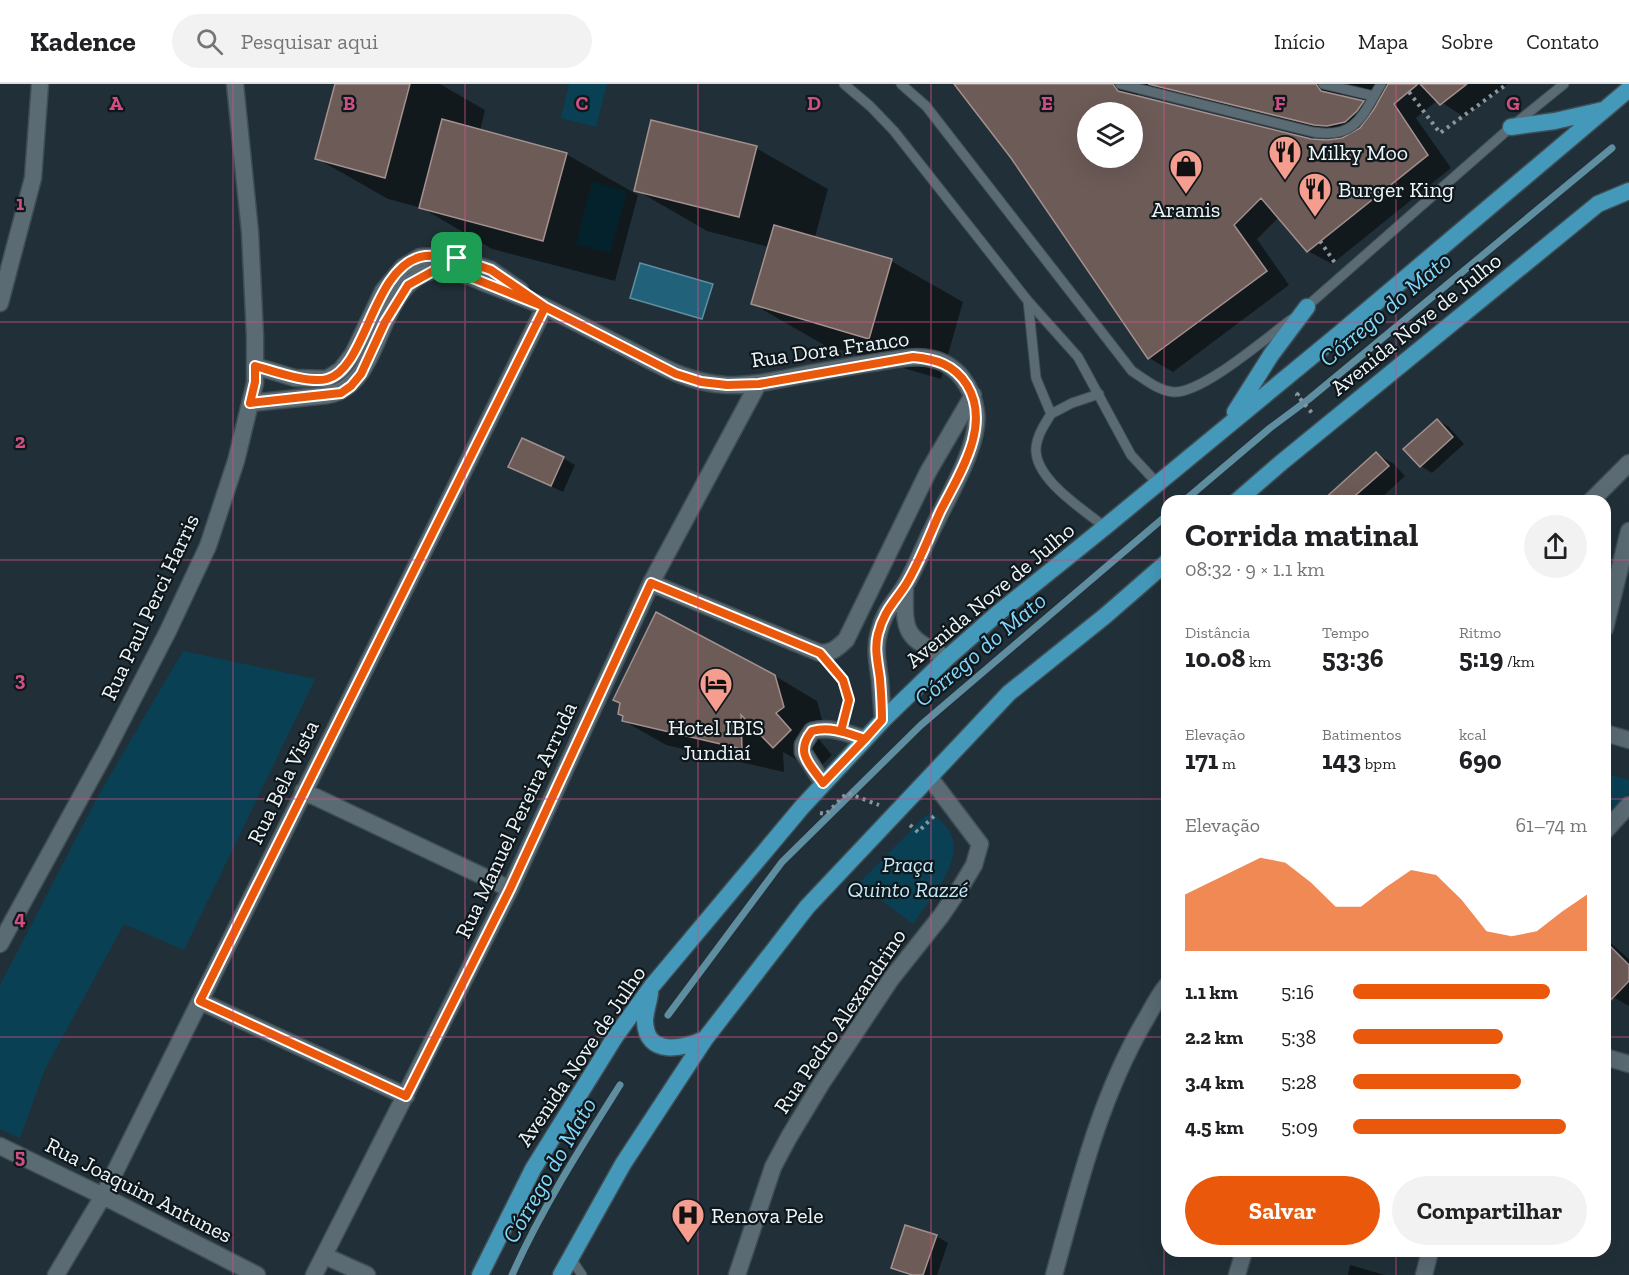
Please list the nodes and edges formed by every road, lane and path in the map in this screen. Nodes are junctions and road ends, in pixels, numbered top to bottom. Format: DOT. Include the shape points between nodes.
graph roads {
  1 [pos="40,84"];
  2 [pos="235,84"];
  3 [pos="844,84"];
  4 [pos="901,84"];
  5 [pos="1120,84"];
  6 [pos="1323,84"];
  7 [pos="1381,84"];
  8 [pos="1507,84"];
  9 [pos="1564,84"];
  10 [pos="1629,89"];
  11 [pos="1409,92"];
  12 [pos="1374,96"];
  13 [pos="1607,109"];
  14 [pos="1511,127"];
  15 [pos="1629,191"];
  16 [pos="1028,301"];
  17 [pos="0,303"];
  18 [pos="545,307"];
  19 [pos="1307,307"];
  20 [pos="255,366"];
  21 [pos="759,384"];
  22 [pos="1099,394"];
  23 [pos="1297,395"];
  24 [pos="974,396"];
  25 [pos="250,403"];
  26 [pos="1312,413"];
  27 [pos="1051,414"];
  28 [pos="1227,424"];
  29 [pos="1629,463"];
  30 [pos="1157,483"];
  31 [pos="1244,495"];
  32 [pos="1597,495"];
  33 [pos="1106,527"];
  34 [pos="1629,531"];
  35 [pos="1161,567"];
  36 [pos="651,583"];
  37 [pos="905,586"];
  38 [pos="1611,604"];
  39 [pos="820,653"];
  40 [pos="947,658"];
  41 [pos="882,720"];
  42 [pos="841,731"];
  43 [pos="1611,735"];
  44 [pos="865,739"];
  45 [pos="1629,740"];
  46 [pos="930,778"];
  47 [pos="823,783"];
  48 [pos="303,790"];
  49 [pos="847,793"];
  50 [pos="860,798"];
  51 [pos="1629,805"];
  52 [pos="1611,824"];
  53 [pos="510,889"];
  54 [pos="0,944"];
  55 [pos="652,986"];
  56 [pos="1161,995"];
  57 [pos="200,1001"];
  58 [pos="705,1039"];
  59 [pos="1611,1059"];
  60 [pos="1629,1064"];
  61 [pos="406,1096"];
  62 [pos="0,1146"];
  63 [pos="103,1196"];
  64 [pos="324,1256"];
  65 [pos="570,1256"];
  66 [pos="1242,1257"];
  67 [pos="1428,1257"];
  68 [pos="56,1275"];
  69 [pos="257,1275"];
  70 [pos="314,1275"];
  71 [pos="367,1275"];
  72 [pos="480,1275"];
  73 [pos="561,1275"];
  74 [pos="582,1275"];
  75 [pos="737,1275"];
  76 [pos="1054,1275"];
  77 [pos="1237,1275"];
  78 [pos="1424,1275"];
  1 -- 17 [label="street" via="33,178"];
  2 -- 20 [label="street, Rua Paul Perci Harris" via="250,232"];
  3 -- 16 [label="lane" via="894,131"];
  4 -- 19 [label="lane" via="926,106 1132,371 1155,388 1175,392 1207,382"];
  5 -- 12 [label="lane" via="1331,135 1348,130 1363,117"];
  6 -- 12 [label="lane"];
  7 -- 12 [label="lane"];
  8 -- 11 [label="path" via="1440,133"];
  9 -- 14 [label="lane"];
  10 -- 13 [label="main road, Avenida Nove de Julho"];
  13 -- 14 [label="main road"];
  13 -- 28 [label="main road, Avenida Nove de Julho"];
  14 -- 19 [label="lane"];
  15 -- 31 [label="main road, Avenida Nove de Julho" via="1598,204"];
  16 -- 22 [label="lane" via="1078,357"];
  16 -- 27 [label="lane" via="1036,378"];
  18 -- 20 [label="street, Rua Dora Franco" via="491,270 457,258 420,257 403,267 383,291 353,354 334,375 327,379 295,378"];
  18 -- 21 [label="street, Rua Dora Franco" via="676,374 710,383"];
  18 -- 25 [label="street, Rua Dora Franco" via="455,271 435,270 408,285 351,386 341,393"];
  18 -- 48 [label="street, Rua Bela Vista"];
  19 -- 28 [label="main road"];
  20 -- 25 [label="street, Rua Paul Perci Harris"];
  21 -- 24 [label="street, Rua Dora Franco" via="913,357 934,359 951,367"];
  21 -- 36 [label="street, Rua Manuel Pereira Arruda"];
  22 -- 27 [label="lane"];
  22 -- 30 [label="lane" via="1131,454"];
  23 -- 26 [label="path"];
  24 -- 37 [label="street" via="977,416 970,448"];
  24 -- 39 [label="street" via="928,472 846,640 835,651"];
  25 -- 54 [label="street, Rua Paul Perci Harris" via="236,461 203,556 106,751"];
  27 -- 33 [label="lane" via="1041,428 1036,449 1039,466 1052,483"];
  28 -- 30 [label="main road, Avenida Nove de Julho"];
  29 -- 32 [label="street"];
  30 -- 33 [label="main road, Avenida Nove de Julho"];
  33 -- 40 [label="main road, Avenida Nove de Julho"];
  34 -- 38 [label="street"];
  35 -- 46 [label="main road" via="1009,693"];
  36 -- 39 [label="street"];
  36 -- 53 [label="street, Rua Manuel Pereira Arruda"];
  37 -- 40 [label="street" via="907,629 913,638"];
  37 -- 41 [label="street" via="887,609 878,634"];
  39 -- 42 [label="path" via="843,680 849,700"];
  40 -- 41 [label="main road, Avenida Nove de Julho"];
  41 -- 44 [label="main road, Avenida Nove de Julho"];
  42 -- 44 [label="street"];
  42 -- 47 [label="street" via="812,731 803,745 807,760"];
  43 -- 45 [label="street"];
  44 -- 47 [label="main road, Avenida Nove de Julho"];
  46 -- 58 [label="main road" via="807,907"];
  46 -- 75 [label="street, Rua Pedro Alexandrino" via="980,844 974,865 941,916 891,979 789,1137 773,1167"];
  47 -- 55 [label="main road, Avenida Nove de Julho"];
  48 -- 53 [label="street"];
  48 -- 57 [label="street, Rua Bela Vista"];
  49 -- 50 [label="path"];
  51 -- 52 [label="street"];
  53 -- 61 [label="street, Rua Manuel Pereira Arruda"];
  55 -- 58 [label="main road" via="645,1020 650,1038 658,1045 676,1048"];
  55 -- 72 [label="main road, Avenida Nove de Julho" via="532,1168"];
  56 -- 76 [label="street" via="1134,1040 1091,1139"];
  57 -- 61 [label="street"];
  57 -- 63 [label="street, Rua Bela Vista"];
  58 -- 65 [label="main road" via="623,1164"];
  59 -- 60 [label="street"];
  61 -- 64 [label="street, Rua Manuel Pereira Arruda"];
  62 -- 63 [label="street, Rua Joaquim Antunes"];
  63 -- 68 [label="street, Rua Bela Vista"];
  63 -- 69 [label="street, Rua Joaquim Antunes"];
  64 -- 70 [label="street, Rua Manuel Pereira Arruda"];
  64 -- 71 [label="street"];
  65 -- 73 [label="main road"];
  65 -- 74 [label="lane"];
  66 -- 77 [label="street"];
  67 -- 78 [label="street"];
}
